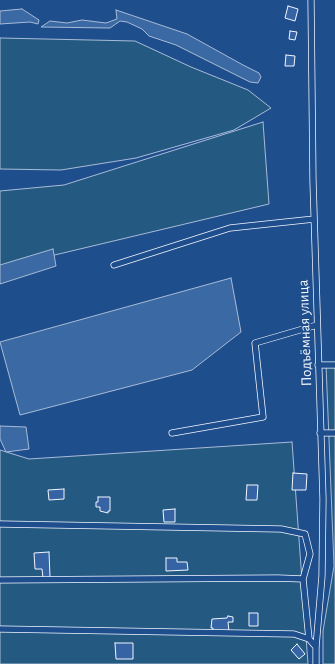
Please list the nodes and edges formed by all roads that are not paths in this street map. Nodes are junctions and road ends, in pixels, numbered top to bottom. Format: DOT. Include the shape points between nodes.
graph roads {
  1 [pos="311,0"];
  2 [pos="314,219"];
  3 [pos="114,265"];
  4 [pos="317,325"];
  5 [pos="318,365"];
  6 [pos="335,365"];
  7 [pos="172,433"];
  8 [pos="320,433"];
  9 [pos="335,433"];
  10 [pos="0,524"];
  11 [pos="304,579"];
  12 [pos="0,580"];
  13 [pos="0,628"];
  14 [pos="308,639"];
  15 [pos="316,647"];
  16 [pos="316,664"];
  1 -- 2 [label="street, Подъёмная улица"];
  2 -- 3 [label="street" via="230,228"];
  2 -- 4 [label="street, Подъёмная улица"];
  4 -- 5 [label="street, Подъёмная улица"];
  4 -- 7 [label="street" via="255,343 263,417"];
  5 -- 6 [label="street"];
  5 -- 8 [label="street, Подъёмная улица"];
  8 -- 9 [label="street"];
  8 -- 15 [label="street, Подъёмная улица" via="323,499 322,576"];
  10 -- 11 [label="street" via="281,529 305,534 310,554"];
  11 -- 12 [label="street"];
  11 -- 14 [label="street"];
  13 -- 14 [label="street" via="294,634"];
  14 -- 15 [label="street"];
  15 -- 16 [label="street, Подъёмная улица"];
}
